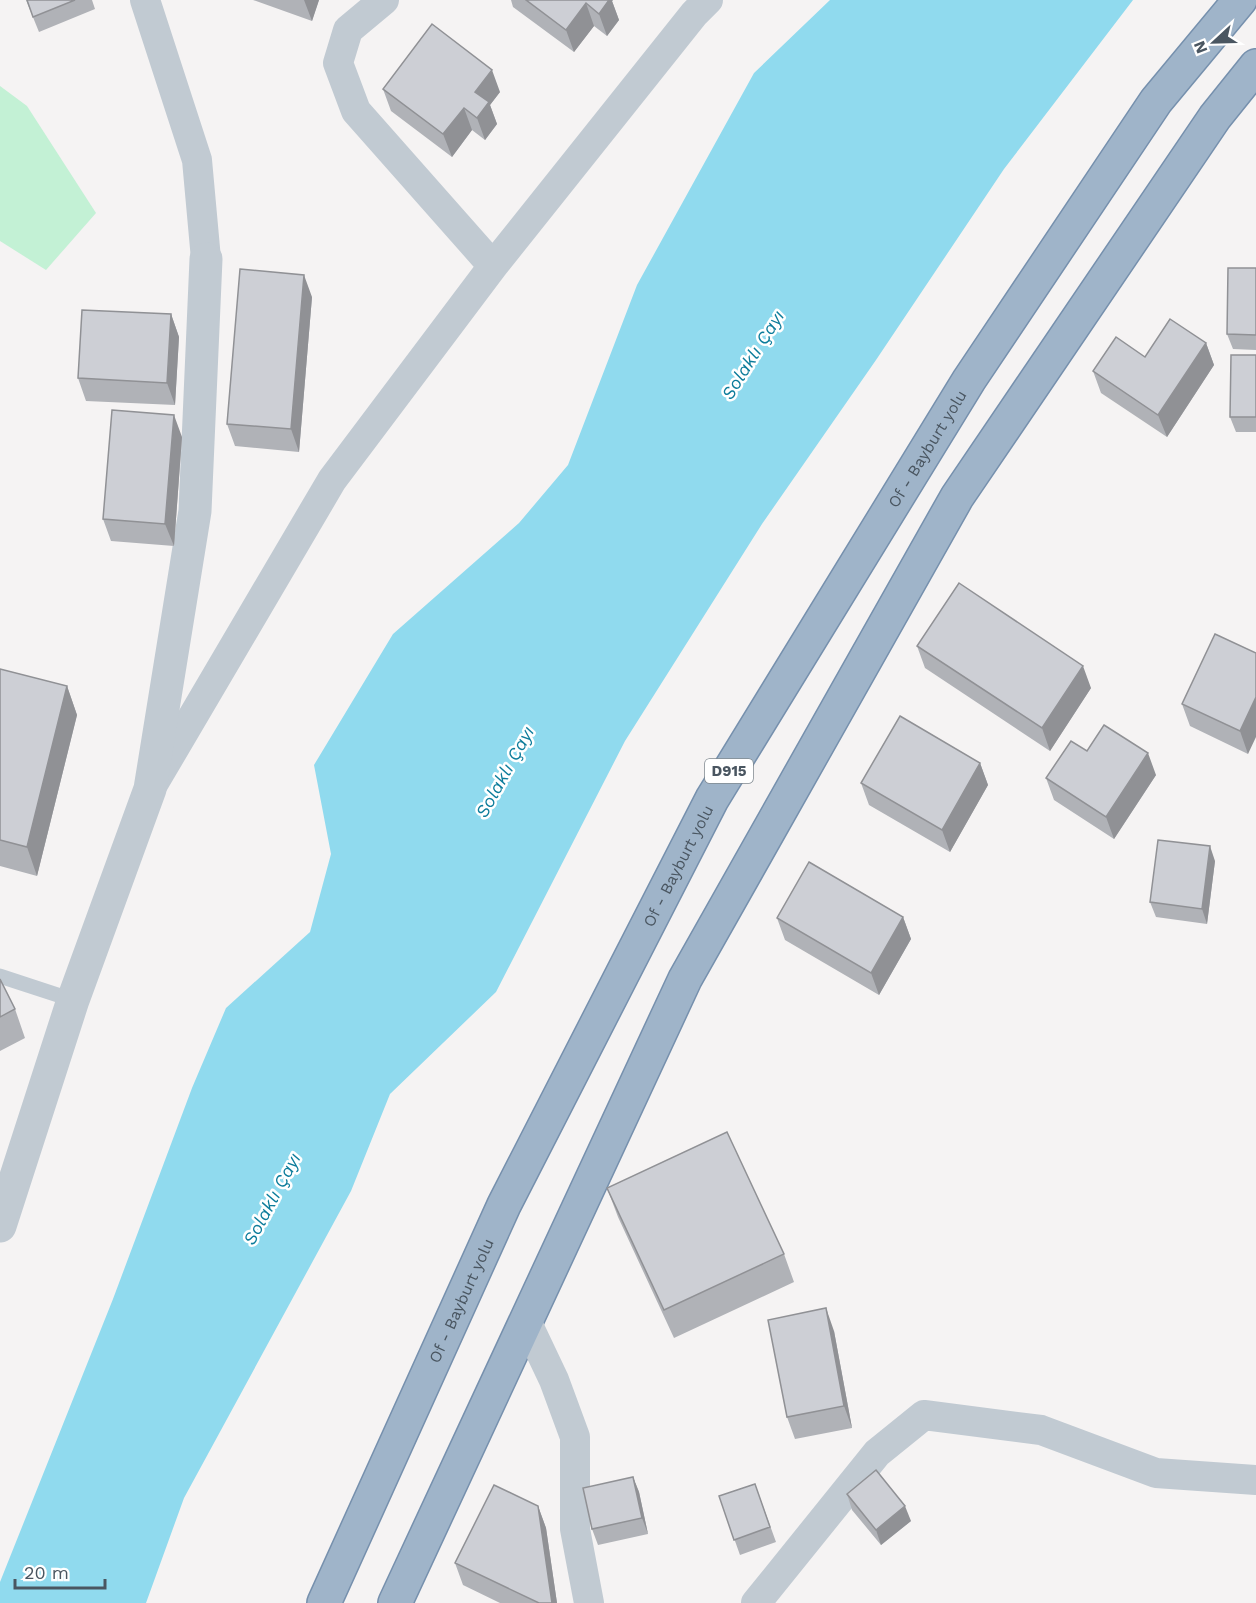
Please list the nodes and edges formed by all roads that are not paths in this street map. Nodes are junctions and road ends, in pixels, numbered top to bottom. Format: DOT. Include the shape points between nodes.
graph roads {
  1 [pos="145,0"];
  2 [pos="384,0"];
  3 [pos="708,0"];
  4 [pos="1239,0"];
  5 [pos="1256,66"];
  6 [pos="206,259"];
  7 [pos="493,266"];
  8 [pos="150,789"];
  9 [pos="0,976"];
  10 [pos="73,1000"];
  11 [pos="0,1226"];
  12 [pos="526,1321"];
  13 [pos="1256,1480"];
  14 [pos="324,1603"];
  15 [pos="395,1603"];
  16 [pos="589,1603"];
  17 [pos="756,1603"];
  1 -- 6 [label="street" via="197,160"];
  2 -- 7 [label="street" via="348,30 338,63 356,111"];
  3 -- 7 [label="street"];
  4 -- 14 [label="highway, Of - Bayburt yolu / D915" via="1156,101 969,380 711,799 504,1205"];
  5 -- 12 [label="highway" via="1215,117 957,497 686,979"];
  6 -- 8 [label="street" via="195,511"];
  7 -- 8 [label="street" via="332,480"];
  8 -- 10 [label="street"];
  9 -- 10 [label="lane"];
  10 -- 11 [label="street"];
  12 -- 15 [label="highway"];
  12 -- 16 [label="street" via="575,1437 575,1529"];
  13 -- 17 [label="street" via="1156,1473 1041,1430 924,1414 877,1453"];
}
